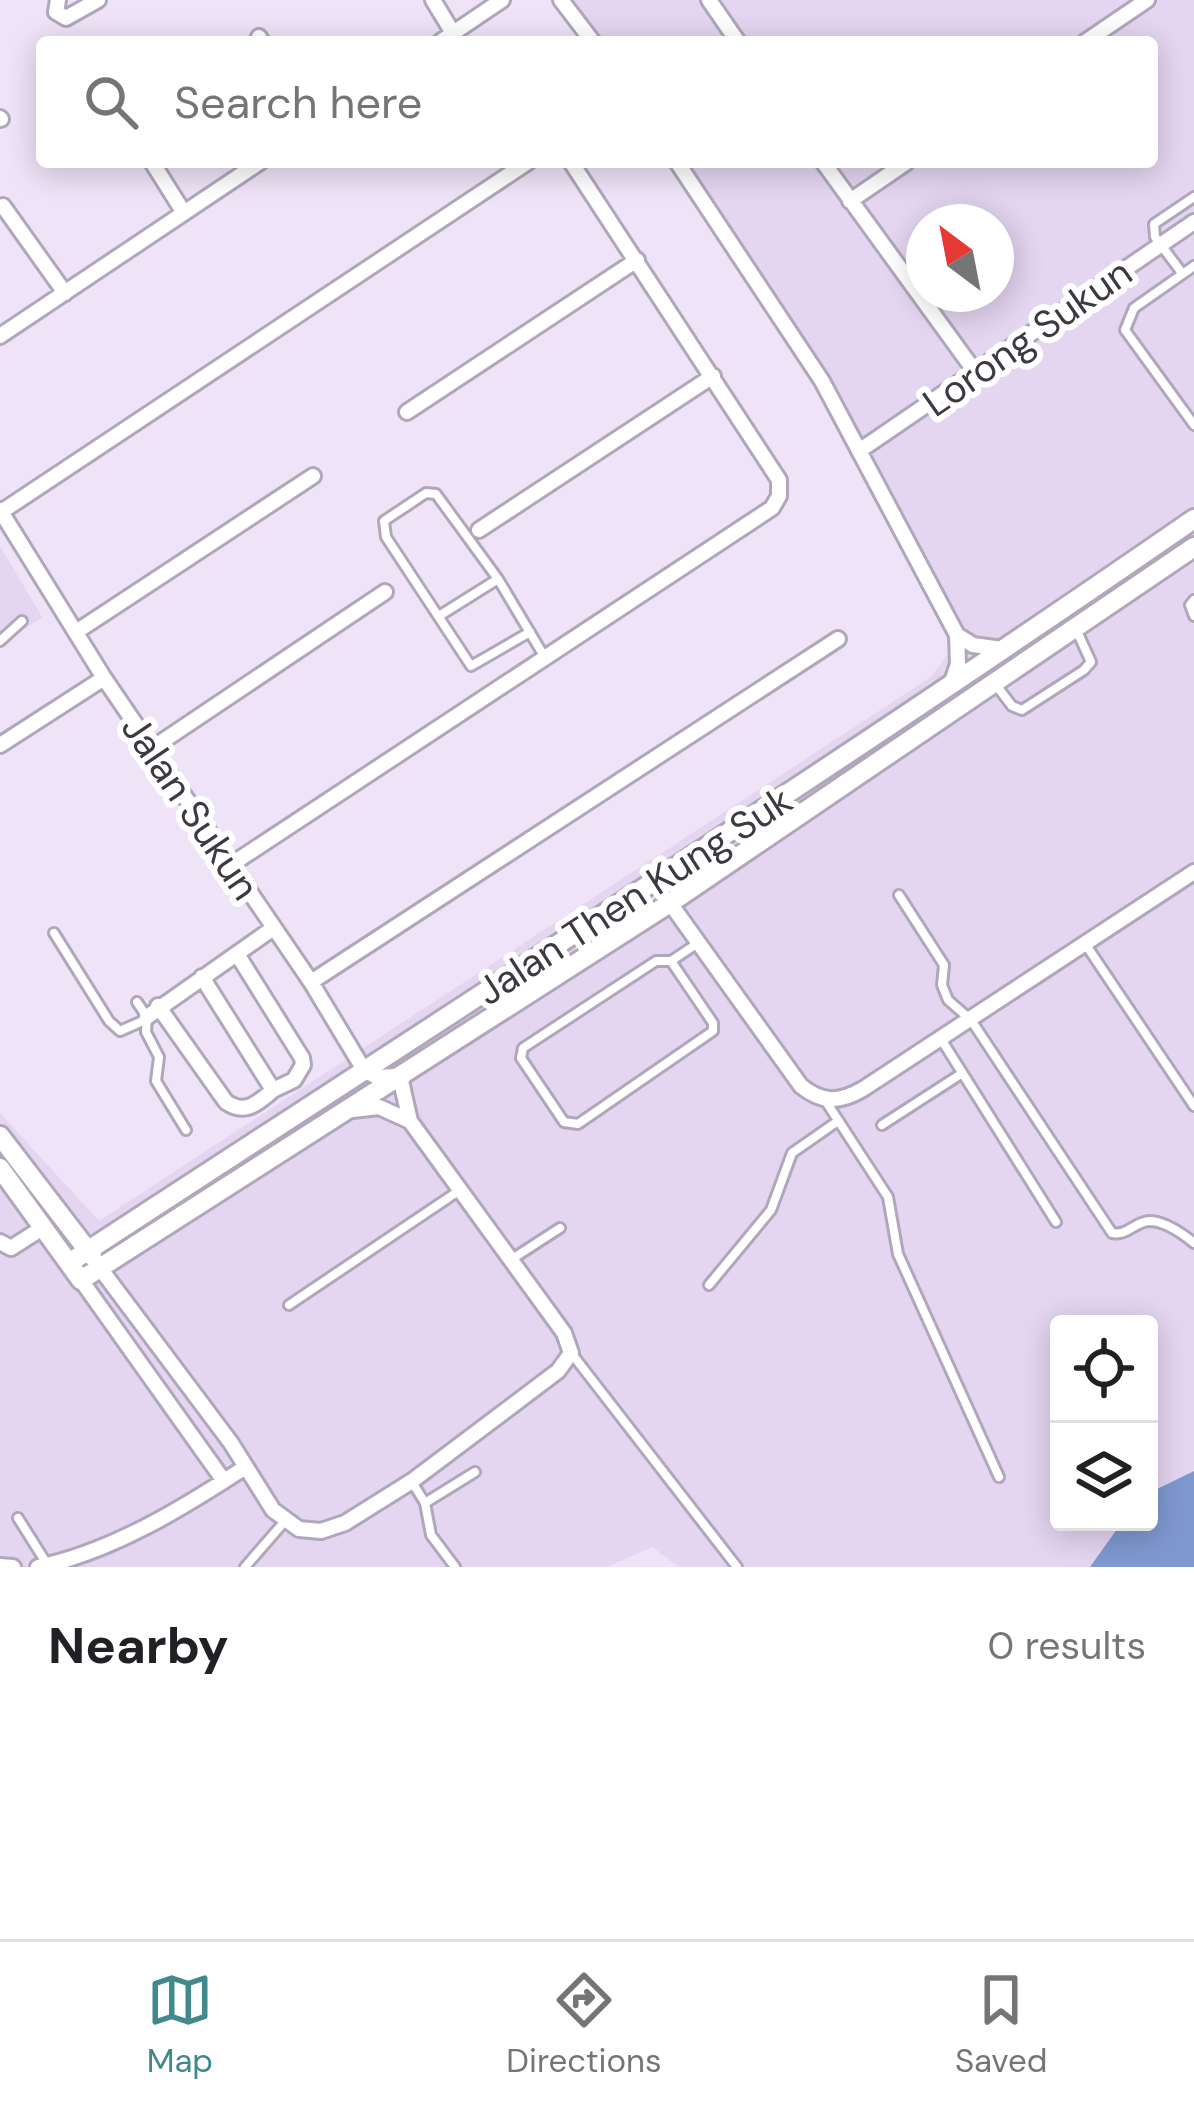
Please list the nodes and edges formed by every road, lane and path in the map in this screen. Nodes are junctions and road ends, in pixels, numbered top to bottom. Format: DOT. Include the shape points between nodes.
graph roads {
  1 [pos="58,0"];
  2 [pos="98,0"];
  3 [pos="433,0"];
  4 [pos="502,0"];
  5 [pos="562,0"];
  6 [pos="709,0"];
  7 [pos="1147,0"];
  8 [pos="446,36"];
  9 [pos="450,36"];
  10 [pos="588,36"];
  11 [pos="734,36"];
  12 [pos="1094,36"];
  13 [pos="156,168"];
  14 [pos="251,168"];
  15 [pos="519,168"];
  16 [pos="575,168"];
  17 [pos="681,168"];
  18 [pos="827,168"];
  19 [pos="898,168"];
  20 [pos="1194,197"];
  21 [pos="850,201"];
  22 [pos="3,206"];
  23 [pos="184,213"];
  24 [pos="1194,222"];
  25 [pos="1160,245"];
  26 [pos="637,260"];
  27 [pos="1194,266"];
  28 [pos="1182,274"];
  29 [pos="64,292"];
  30 [pos="0,336"];
  31 [pos="976,373"];
  32 [pos="713,376"];
  33 [pos="407,412"];
  34 [pos="1194,425"];
  35 [pos="859,451"];
  36 [pos="313,476"];
  37 [pos="0,511"];
  38 [pos="1194,519"];
  39 [pos="479,530"];
  40 [pos="1194,547"];
  41 [pos="498,579"];
  42 [pos="385,592"];
  43 [pos="1194,600"];
  44 [pos="439,616"];
  45 [pos="1194,616"];
  46 [pos="22,621"];
  47 [pos="1076,628"];
  48 [pos="76,632"];
  49 [pos="530,632"];
  50 [pos="957,635"];
  51 [pos="838,638"];
  52 [pos="0,640"];
  53 [pos="1007,649"];
  54 [pos="545,657"];
  55 [pos="104,678"];
  56 [pos="994,682"];
  57 [pos="951,685"];
  58 [pos="0,746"];
  59 [pos="152,749"];
  60 [pos="682,865"];
  61 [pos="229,866"];
  62 [pos="1194,872"];
  63 [pos="899,895"];
  64 [pos="670,903"];
  65 [pos="619,906"];
  66 [pos="272,928"];
  67 [pos="54,933"];
  68 [pos="698,943"];
  69 [pos="1086,945"];
  70 [pos="237,954"];
  71 [pos="671,962"];
  72 [pos="202,977"];
  73 [pos="311,982"];
  74 [pos="137,1002"];
  75 [pos="150,1014"];
  76 [pos="971,1020"];
  77 [pos="941,1039"];
  78 [pos="364,1070"];
  79 [pos="404,1073"];
  80 [pos="961,1074"];
  81 [pos="273,1090"];
  82 [pos="825,1100"];
  83 [pos="1194,1106"];
  84 [pos="340,1114"];
  85 [pos="838,1120"];
  86 [pos="410,1121"];
  87 [pos="882,1125"];
  88 [pos="186,1130"];
  89 [pos="0,1136"];
  90 [pos="0,1168"];
  91 [pos="460,1190"];
  92 [pos="1056,1222"];
  93 [pos="44,1227"];
  94 [pos="560,1228"];
  95 [pos="0,1242"];
  96 [pos="1194,1243"];
  97 [pos="88,1250"];
  98 [pos="511,1260"];
  99 [pos="69,1263"];
  100 [pos="100,1268"];
  101 [pos="81,1280"];
  102 [pos="710,1285"];
  103 [pos="289,1305"];
  104 [pos="571,1353"];
  105 [pos="244,1468"];
  106 [pos="475,1472"];
  107 [pos="999,1477"];
  108 [pos="224,1480"];
  109 [pos="412,1481"];
  110 [pos="424,1503"];
  111 [pos="18,1517"];
  112 [pos="286,1520"];
  113 [pos="0,1566"];
  114 [pos="43,1566"];
  115 [pos="11,1567"];
  116 [pos="245,1567"];
  117 [pos="455,1567"];
  118 [pos="736,1567"];
  1 -- 2 [label="street" via="56,12 66,18"];
  3 -- 8 [label="street"];
  4 -- 9 [label="street"];
  5 -- 10 [label="street"];
  6 -- 11 [label="street"];
  7 -- 12 [label="street"];
  13 -- 23 [label="street"];
  14 -- 23 [label="street"];
  15 -- 37 [label="street"];
  16 -- 26 [label="street"];
  17 -- 35 [label="street"];
  18 -- 21 [label="street"];
  19 -- 21 [label="street"];
  20 -- 25 [label="lane" via="1154,224"];
  21 -- 31 [label="street"];
  22 -- 29 [label="street"];
  23 -- 29 [label="street"];
  24 -- 25 [label="street, Lorong Sukun"];
  25 -- 28 [label="lane"];
  25 -- 31 [label="street, Lorong Sukun"];
  26 -- 32 [label="street"];
  26 -- 33 [label="street"];
  27 -- 28 [label="lane"];
  28 -- 34 [label="lane" via="1135,308 1125,330"];
  29 -- 30 [label="street"];
  31 -- 35 [label="street, Lorong Sukun"];
  32 -- 39 [label="street"];
  32 -- 54 [label="street" via="779,479 775,503"];
  35 -- 50 [label="street"];
  36 -- 48 [label="street"];
  37 -- 48 [label="street, Jalan Sukun"];
  38 -- 53 [label="street, Jalan Then Kung Suk"];
  40 -- 47 [label="street, Jalan Then Kung Suk"];
  41 -- 44 [label="lane"];
  41 -- 44 [label="lane" via="438,496 426,493 383,530"];
  41 -- 49 [label="lane"];
  42 -- 59 [label="street"];
  43 -- 45 [label="lane"];
  44 -- 49 [label="lane" via="471,666"];
  46 -- 52 [label="lane"];
  47 -- 56 [label="street, Jalan Then Kung Suk"];
  47 -- 56 [label="lane" via="1090,652 1084,670 1022,710"];
  48 -- 55 [label="street, Jalan Sukun"];
  49 -- 54 [label="lane"];
  50 -- 53 [label="street"];
  50 -- 57 [label="street"];
  51 -- 73 [label="street"];
  53 -- 57 [label="street, Jalan Then Kung Suk"];
  54 -- 61 [label="street"];
  55 -- 58 [label="street"];
  55 -- 59 [label="street, Jalan Sukun"];
  56 -- 64 [label="street, Jalan Then Kung Suk"];
  57 -- 60 [label="street, Jalan Then Kung Suk"];
  59 -- 61 [label="street, Jalan Sukun"];
  60 -- 64 [label="street"];
  60 -- 65 [label="street, Jalan Then Kung Suk"];
  61 -- 66 [label="street, Jalan Sukun"];
  62 -- 69 [label="street"];
  63 -- 76 [label="lane" via="944,965 948,1000"];
  64 -- 65 [label="street"];
  64 -- 68 [label="street"];
  64 -- 79 [label="street, Jalan Then Kung Suk"];
  65 -- 78 [label="street, Jalan Then Kung Suk"];
  66 -- 70 [label="street"];
  66 -- 73 [label="street, Jalan Sukun"];
  67 -- 75 [label="lane" via="120,1031"];
  68 -- 71 [label="lane"];
  68 -- 82 [label="street" via="801,1086"];
  69 -- 76 [label="street"];
  69 -- 83 [label="lane"];
  70 -- 72 [label="street"];
  70 -- 81 [label="street" via="302,1058 294,1080"];
  71 -- 71 [label="lane" via="656,961 523,1048 521,1058 564,1122 578,1124 713,1031"];
  72 -- 75 [label="street"];
  72 -- 81 [label="street"];
  73 -- 78 [label="street, Jalan Sukun"];
  74 -- 75 [label="lane"];
  75 -- 81 [label="street" via="238,1110"];
  75 -- 88 [label="lane" via="146,1032 160,1057 156,1082"];
  76 -- 77 [label="street"];
  76 -- 96 [label="lane" via="1112,1232 1146,1221"];
  77 -- 80 [label="lane"];
  77 -- 82 [label="street" via="854,1094"];
  78 -- 79 [label="street" via="377,1077"];
  78 -- 97 [label="street, Jalan Then Kung Suk"];
  79 -- 84 [label="street, Jalan Then Kung Suk"];
  79 -- 86 [label="street"];
  80 -- 87 [label="lane"];
  80 -- 92 [label="lane"];
  82 -- 85 [label="lane"];
  84 -- 86 [label="street" via="379,1107"];
  84 -- 100 [label="street, Jalan Then Kung Suk"];
  85 -- 102 [label="lane" via="791,1153 772,1210"];
  85 -- 107 [label="lane" via="888,1197 898,1255"];
  86 -- 91 [label="street"];
  89 -- 97 [label="street"];
  90 -- 93 [label="street"];
  91 -- 98 [label="street"];
  91 -- 103 [label="lane"];
  93 -- 95 [label="street" via="11,1248"];
  93 -- 99 [label="street"];
  94 -- 98 [label="lane"];
  97 -- 99 [label="street, Jalan Then Kung Suk"];
  97 -- 100 [label="street"];
  98 -- 104 [label="street"];
  99 -- 101 [label="street"];
  100 -- 101 [label="street, Jalan Then Kung Suk"];
  100 -- 105 [label="street"];
  101 -- 108 [label="street"];
  104 -- 109 [label="street"];
  104 -- 118 [label="lane"];
  105 -- 108 [label="street"];
  105 -- 112 [label="street"];
  106 -- 110 [label="lane"];
  108 -- 114 [label="street" via="119,1537"];
  109 -- 110 [label="lane"];
  109 -- 112 [label="street" via="321,1532"];
  110 -- 117 [label="lane" via="430,1535"];
  111 -- 114 [label="lane"];
  112 -- 116 [label="lane"];
  113 -- 115 [label="street"];
}
